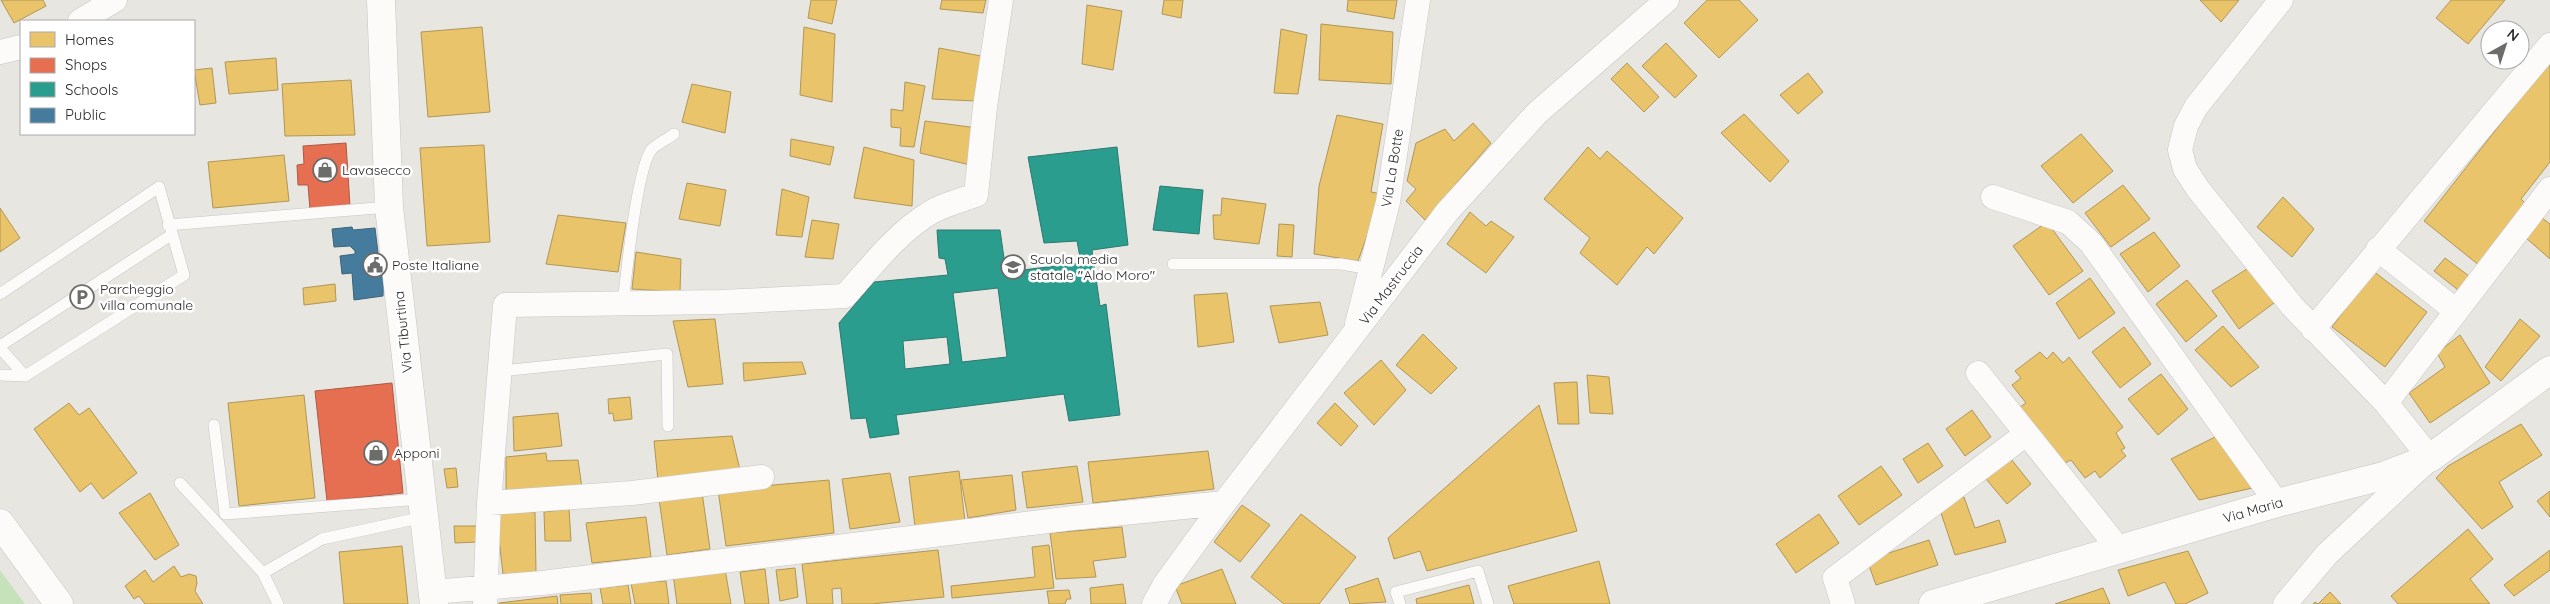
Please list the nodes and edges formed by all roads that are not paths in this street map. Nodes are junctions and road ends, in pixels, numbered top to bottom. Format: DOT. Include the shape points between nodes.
graph roads {
  1 [pos="115,0"];
  2 [pos="381,0"];
  3 [pos="1001,0"];
  4 [pos="1418,0"];
  5 [pos="1666,0"];
  6 [pos="2281,0"];
  7 [pos="82,20"];
  8 [pos="2550,45"];
  9 [pos="20,46"];
  10 [pos="0,52"];
  11 [pos="674,134"];
  12 [pos="2550,189"];
  13 [pos="1993,197"];
  14 [pos="389,207"];
  15 [pos="170,230"];
  16 [pos="2378,249"];
  17 [pos="1172,264"];
  18 [pos="1371,269"];
  19 [pos="0,294"];
  20 [pos="623,304"];
  21 [pos="2455,310"];
  22 [pos="2313,329"];
  23 [pos="1355,333"];
  24 [pos="0,347"];
  25 [pos="2550,370"];
  26 [pos="500,371"];
  27 [pos="1978,373"];
  28 [pos="0,376"];
  29 [pos="25,376"];
  30 [pos="2386,403"];
  31 [pos="214,425"];
  32 [pos="668,426"];
  33 [pos="2026,434"];
  34 [pos="2430,458"];
  35 [pos="762,477"];
  36 [pos="180,483"];
  37 [pos="1224,503"];
  38 [pos="2277,503"];
  39 [pos="489,504"];
  40 [pos="423,508"];
  41 [pos="0,523"];
  42 [pos="2119,549"];
  43 [pos="263,573"];
  44 [pos="485,596"];
  45 [pos="433,598"];
  46 [pos="59,604"];
  47 [pos="278,604"];
  48 [pos="1154,604"];
  49 [pos="1400,604"];
  50 [pos="1488,604"];
  51 [pos="1843,604"];
  52 [pos="1933,604"];
  53 [pos="2285,604"];
  1 -- 7 [label="street"];
  2 -- 14 [label="street, Via Tiburtina"];
  3 -- 20 [label="street" via="976,195 934,210 914,224 845,296"];
  4 -- 18 [label="street, Via La Botte" via="1388,202"];
  5 -- 23 [label="street, Via Mastruccia" via="1537,113 1447,212"];
  6 -- 22 [label="street" via="2196,107 2186,126 2180,150 2185,169 2198,189"];
  8 -- 16 [label="street"];
  9 -- 10 [label="street"];
  11 -- 20 [label="lane" via="652,150 645,164"];
  12 -- 21 [label="street"];
  13 -- 38 [label="street" via="2068,222 2091,244"];
  14 -- 15 [label="lane"];
  14 -- 40 [label="street, Via Tiburtina"];
  15 -- 19 [label="lane" via="159,188"];
  15 -- 24 [label="lane"];
  15 -- 29 [label="lane" via="184,275"];
  16 -- 21 [label="street"];
  16 -- 22 [label="street"];
  17 -- 18 [label="lane" via="1341,264"];
  18 -- 23 [label="street, Via La Botte"];
  20 -- 26 [label="street" via="505,306"];
  21 -- 30 [label="street"];
  22 -- 30 [label="street"];
  23 -- 37 [label="street, Via Mastruccia"];
  24 -- 29 [label="lane"];
  25 -- 34 [label="street, Via Maria"];
  26 -- 32 [label="lane" via="667,354"];
  26 -- 39 [label="street"];
  27 -- 33 [label="street"];
  28 -- 29 [label="lane"];
  30 -- 34 [label="street"];
  31 -- 40 [label="lane" via="225,514"];
  33 -- 42 [label="street"];
  33 -- 51 [label="street" via="1834,578"];
  34 -- 38 [label="street, Via Maria" via="2383,476"];
  34 -- 53 [label="street" via="2327,554"];
  35 -- 39 [label="street" via="632,493"];
  36 -- 43 [label="lane"];
  37 -- 44 [label="street" via="1073,518"];
  37 -- 48 [label="street, Via Mastruccia"];
  38 -- 42 [label="street, Via Maria"];
  39 -- 44 [label="street"];
  40 -- 43 [label="lane" via="322,539"];
  40 -- 45 [label="street, Via Tiburtina"];
  41 -- 46 [label="street"];
  42 -- 52 [label="street, Via Maria"];
  43 -- 47 [label="lane"];
  44 -- 45 [label="street"];
  49 -- 50 [label="lane" via="1396,592 1478,571"];
}
